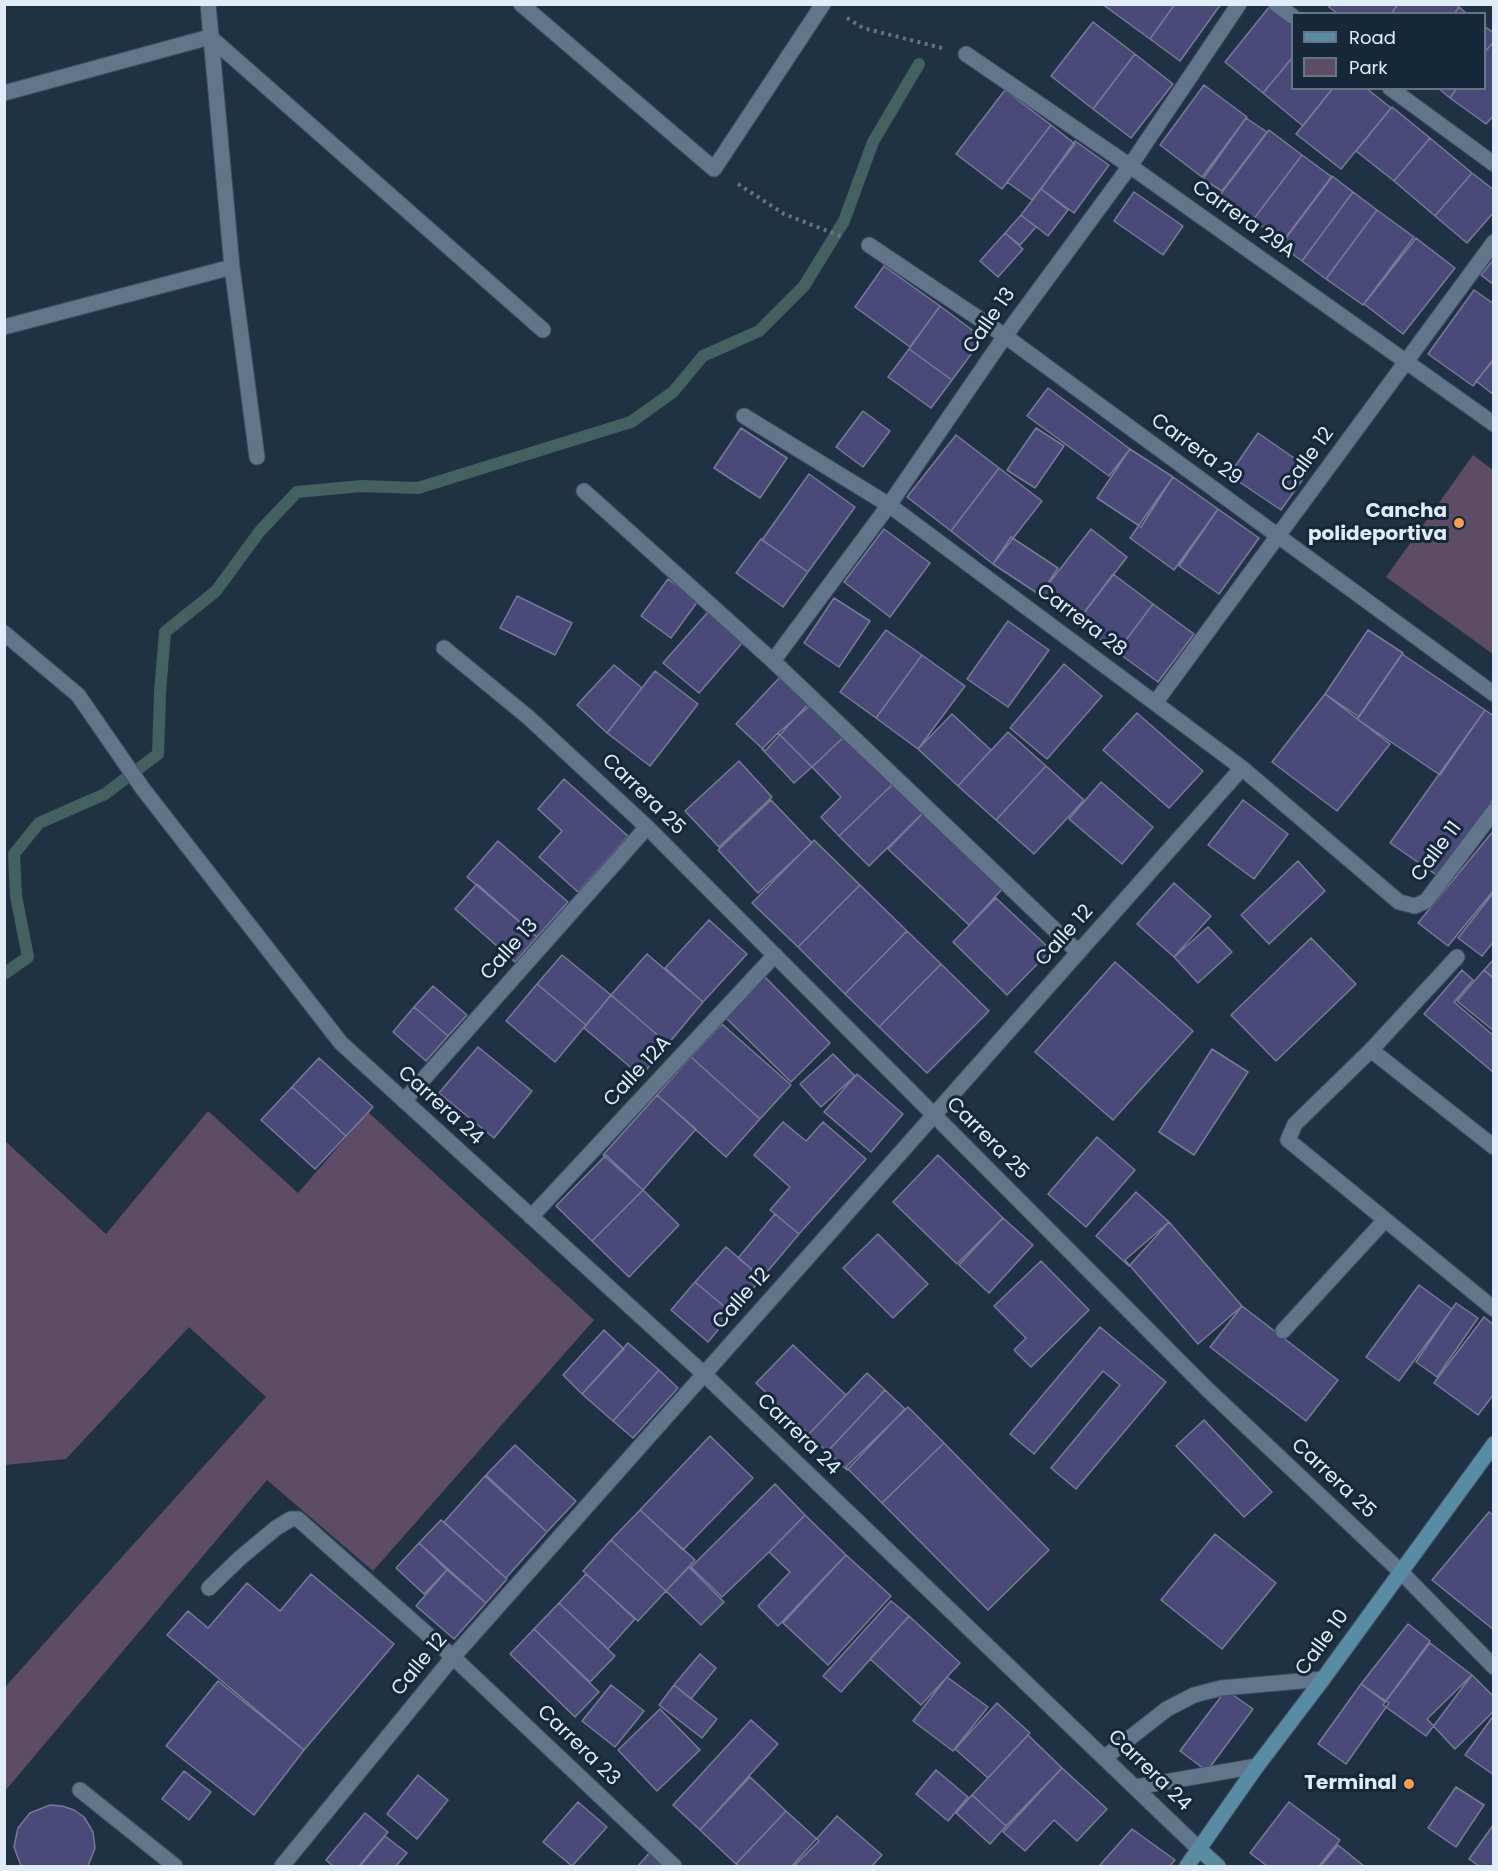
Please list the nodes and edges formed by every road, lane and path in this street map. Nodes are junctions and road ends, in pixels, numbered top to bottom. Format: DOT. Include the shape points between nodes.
graph roads {
  1 [pos="208,4"];
  2 [pos="521,4"];
  3 [pos="823,4"];
  4 [pos="1239,4"];
  5 [pos="1276,4"];
  6 [pos="1291,15"];
  7 [pos="843,16"];
  8 [pos="210,37"];
  9 [pos="966,54"];
  10 [pos="1393,90"];
  11 [pos="4,93"];
  12 [pos="1494,164"];
  13 [pos="1130,166"];
  14 [pos="714,169"];
  15 [pos="820,229"];
  16 [pos="1494,242"];
  17 [pos="869,245"];
  18 [pos="232,267"];
  19 [pos="4,327"];
  20 [pos="543,330"];
  21 [pos="1005,336"];
  22 [pos="1406,361"];
  23 [pos="744,416"];
  24 [pos="1494,424"];
  25 [pos="257,457"];
  26 [pos="584,492"];
  27 [pos="889,505"];
  28 [pos="1278,536"];
  29 [pos="4,633"];
  30 [pos="444,648"];
  31 [pos="773,661"];
  32 [pos="1494,694"];
  33 [pos="1155,703"];
  34 [pos="1242,768"];
  35 [pos="1494,811"];
  36 [pos="647,827"];
  37 [pos="1377,884"];
  38 [pos="1078,952"];
  39 [pos="775,955"];
  40 [pos="1456,957"];
  41 [pos="1371,1050"];
  42 [pos="404,1101"];
  43 [pos="934,1115"];
  44 [pos="1494,1147"];
  45 [pos="531,1217"];
  46 [pos="1385,1220"];
  47 [pos="1494,1309"];
  48 [pos="1283,1331"];
  49 [pos="704,1374"];
  50 [pos="1494,1444"];
  51 [pos="1401,1572"];
  52 [pos="209,1588"];
  53 [pos="453,1657"];
  54 [pos="1494,1667"];
  55 [pos="1323,1679"];
  56 [pos="1104,1758"];
  57 [pos="1257,1766"];
  58 [pos="1136,1787"];
  59 [pos="80,1790"];
  60 [pos="1199,1849"];
  61 [pos="175,1866"];
  62 [pos="282,1866"];
  63 [pos="674,1866"];
  64 [pos="1187,1866"];
  65 [pos="1218,1866"];
  1 -- 8 [label="street"];
  2 -- 14 [label="street"];
  3 -- 14 [label="street"];
  4 -- 13 [label="street, Calle 13"];
  5 -- 6 [label="street"];
  7 -- 9 [label="path" via="862,28"];
  8 -- 11 [label="street"];
  8 -- 18 [label="street"];
  8 -- 20 [label="street"];
  9 -- 13 [label="street, Carrera 29A"];
  10 -- 12 [label="street"];
  13 -- 21 [label="street, Calle 13"];
  13 -- 22 [label="street, Carrera 29A"];
  14 -- 15 [label="path" via="784,214"];
  16 -- 22 [label="street, Calle 12"];
  17 -- 21 [label="street, Carrera 29"];
  18 -- 19 [label="street"];
  18 -- 25 [label="street"];
  21 -- 27 [label="street, Calle 13"];
  21 -- 28 [label="street, Carrera 29"];
  22 -- 24 [label="street, Carrera 29A"];
  22 -- 28 [label="street, Calle 12"];
  23 -- 27 [label="street, Carrera 28"];
  26 -- 31 [label="street"];
  27 -- 31 [label="street, Calle 13"];
  27 -- 33 [label="street, Carrera 28"];
  28 -- 32 [label="street, Carrera 29"];
  28 -- 33 [label="street, Calle 12"];
  29 -- 42 [label="street, Carrera 24" via="78,695 143,789 341,1043"];
  30 -- 36 [label="street, Carrera 25" via="528,717"];
  31 -- 38 [label="street"];
  33 -- 34 [label="street, Carrera 28"];
  34 -- 37 [label="street, Carrera 28"];
  34 -- 38 [label="street, Calle 12"];
  35 -- 37 [label="street, Calle 11" via="1426,901 1415,906 1399,902"];
  36 -- 39 [label="street, Carrera 25"];
  36 -- 42 [label="street, Calle 13"];
  38 -- 43 [label="street, Calle 12"];
  39 -- 43 [label="street, Carrera 25"];
  39 -- 45 [label="street, Calle 12A"];
  40 -- 41 [label="street"];
  41 -- 44 [label="street"];
  41 -- 46 [label="street" via="1295,1124 1288,1140"];
  42 -- 45 [label="street, Carrera 24"];
  43 -- 49 [label="street, Calle 12"];
  43 -- 51 [label="street, Carrera 25" via="1208,1389"];
  45 -- 49 [label="street, Carrera 24"];
  46 -- 47 [label="street"];
  46 -- 48 [label="street"];
  49 -- 53 [label="street, Calle 12"];
  49 -- 56 [label="street, Carrera 24"];
  50 -- 51 [label="main road, Calle 10"];
  51 -- 54 [label="street, Carrera 25"];
  51 -- 55 [label="main road, Calle 10"];
  52 -- 53 [label="street, Carrera 23" via="276,1528 298,1519"];
  53 -- 62 [label="street, Calle 12"];
  53 -- 63 [label="street, Carrera 23"];
  55 -- 56 [label="street" via="1221,1688 1194,1695 1167,1709"];
  55 -- 57 [label="main road, Calle 10"];
  56 -- 58 [label="street, Carrera 24"];
  57 -- 58 [label="street"];
  57 -- 60 [label="main road, Calle 10"];
  58 -- 60 [label="street, Carrera 24"];
  59 -- 61 [label="street"];
  60 -- 64 [label="main road, Calle 10"];
  60 -- 65 [label="main road, Carrera 24"];
}
